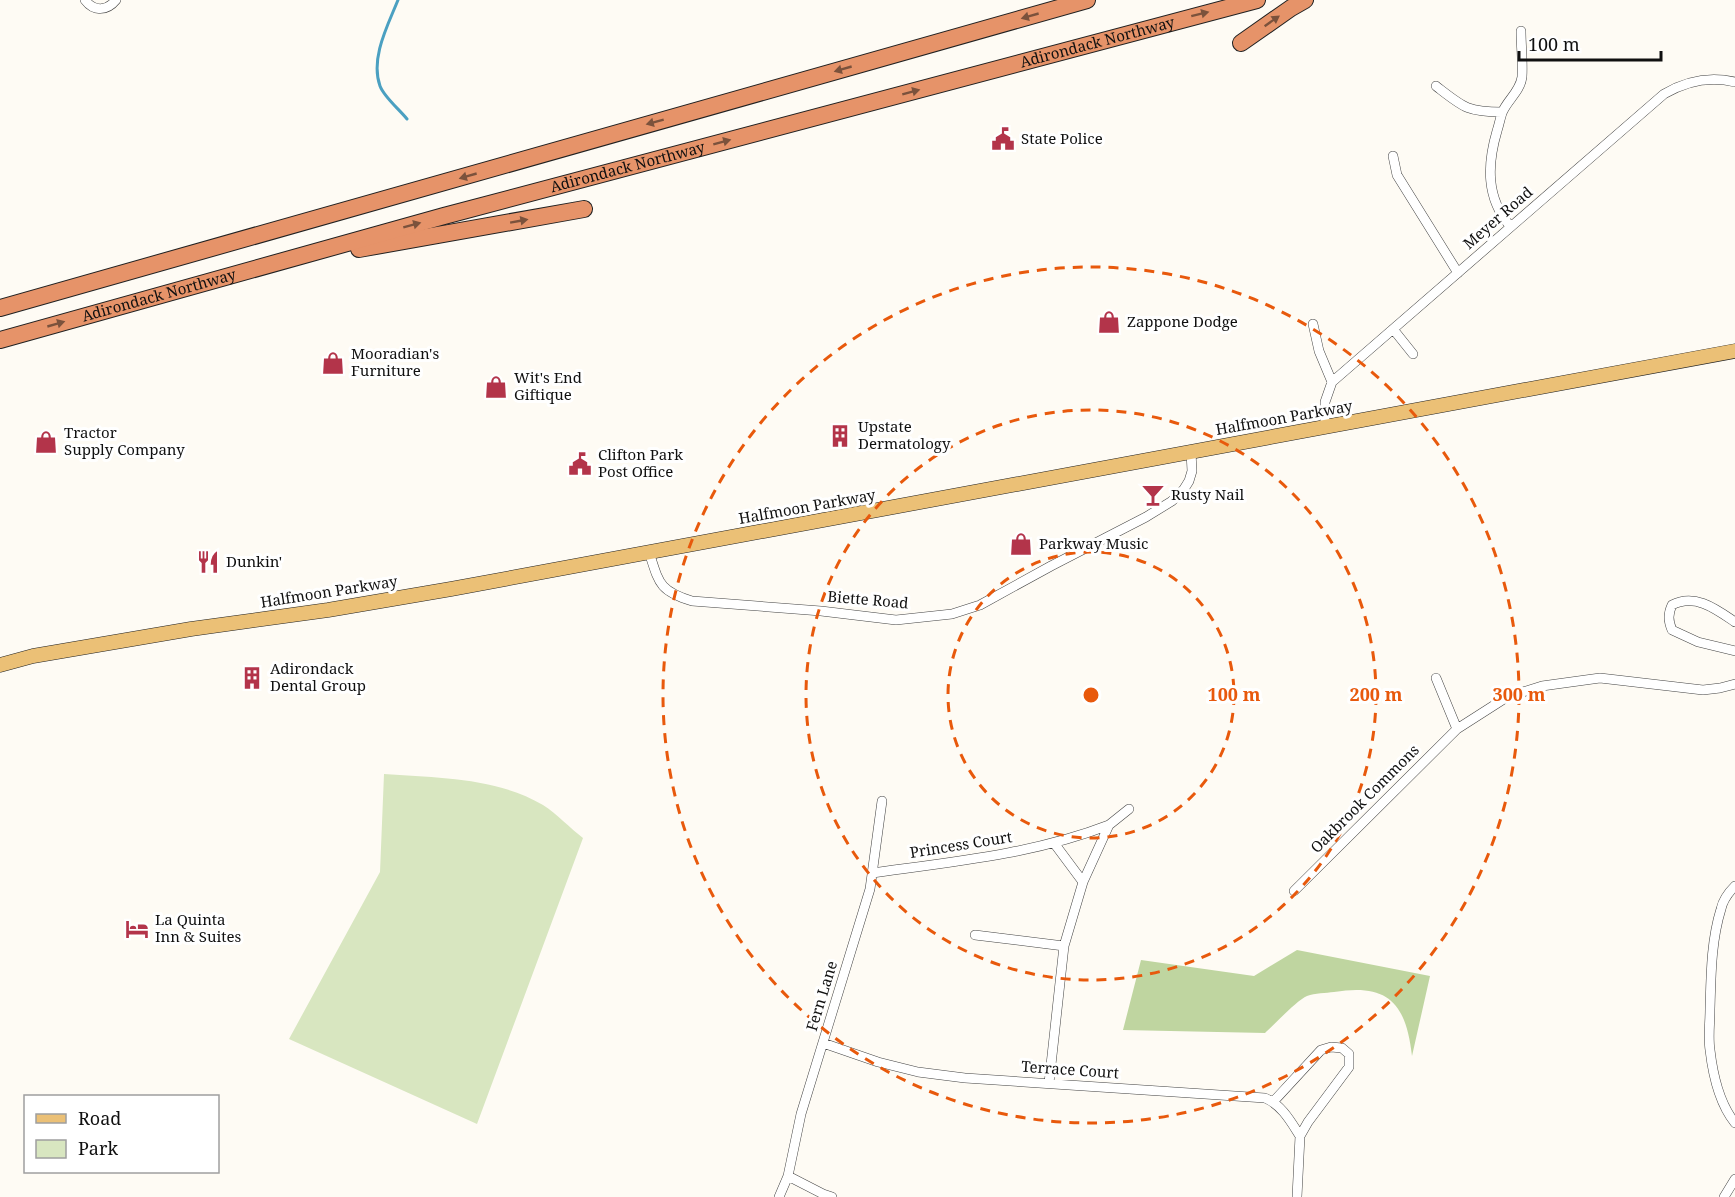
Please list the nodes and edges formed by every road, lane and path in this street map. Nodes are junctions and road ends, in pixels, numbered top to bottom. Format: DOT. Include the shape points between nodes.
graph roads {
  1 [pos="85,0"];
  2 [pos="116,0"];
  3 [pos="1087,0"];
  4 [pos="1257,0"];
  5 [pos="1305,0"];
  6 [pos="1521,31"];
  7 [pos="1241,43"];
  8 [pos="1735,82"];
  9 [pos="1436,86"];
  10 [pos="1502,112"];
  11 [pos="1393,156"];
  12 [pos="584,209"];
  13 [pos="1510,226"];
  14 [pos="254,268"];
  15 [pos="1458,273"];
  16 [pos="0,308"];
  17 [pos="1313,324"];
  18 [pos="1393,329"];
  19 [pos="0,340"];
  20 [pos="1735,351"];
  21 [pos="1413,354"];
  22 [pos="1332,382"];
  23 [pos="1325,428"];
  24 [pos="1191,452"];
  25 [pos="649,552"];
  26 [pos="1735,622"];
  27 [pos="1735,651"];
  28 [pos="0,665"];
  29 [pos="1436,678"];
  30 [pos="1735,684"];
  31 [pos="1457,729"];
  32 [pos="882,801"];
  33 [pos="1129,809"];
  34 [pos="1109,825"];
  35 [pos="1054,843"];
  36 [pos="872,873"];
  37 [pos="1083,882"];
  38 [pos="1735,886"];
  39 [pos="1294,891"];
  40 [pos="975,935"];
  41 [pos="1064,946"];
  42 [pos="823,1043"];
  43 [pos="1049,1083"];
  44 [pos="1272,1102"];
  45 [pos="1735,1123"];
  46 [pos="1300,1137"];
  47 [pos="788,1176"];
  48 [pos="1735,1179"];
  49 [pos="779,1197"];
  50 [pos="832,1197"];
  51 [pos="1297,1197"];
  52 [pos="1724,1197"];
  1 -- 2 [label="street" via="98,9 109,7"];
  3 -- 16 [label="highway, Adirondack Northway, one-way"];
  14 -- 4 [label="highway, Adirondack Northway, one-way"];
  7 -- 5 [label="highway, one-way"];
  6 -- 10 [label="street" via="1522,78"];
  8 -- 13 [label="street, Meyer Road" via="1699,80 1664,94"];
  9 -- 10 [label="street" via="1462,106 1478,112"];
  10 -- 13 [label="street" via="1490,182 1500,215"];
  11 -- 15 [label="street" via="1397,175"];
  14 -- 12 [label="highway, one-way"];
  13 -- 15 [label="street, Meyer Road"];
  19 -- 14 [label="highway, Adirondack Northway, one-way"];
  15 -- 18 [label="street, Meyer Road"];
  17 -- 22 [label="street"];
  18 -- 21 [label="street"];
  18 -- 22 [label="street, Meyer Road"];
  20 -- 23 [label="main road, Halfmoon Parkway"];
  22 -- 23 [label="street" via="1325,402"];
  23 -- 24 [label="main road, Halfmoon Parkway"];
  24 -- 25 [label="main road, Halfmoon Parkway"];
  24 -- 25 [label="street, Biette Road" via="1189,481 1172,501 980,605 952,614 896,620 692,601 663,588"];
  25 -- 28 [label="main road, Halfmoon Parkway" via="328,610 44,654"];
  26 -- 27 [label="street" via="1706,604 1682,600 1672,604 1668,621 1672,630 1698,642"];
  29 -- 31 [label="street"];
  30 -- 31 [label="street, Oakbrook Commons" via="1703,690 1600,678 1570,681 1507,697"];
  31 -- 39 [label="street, Oakbrook Commons"];
  32 -- 36 [label="street, Fern Lane"];
  33 -- 34 [label="street, Princess Court"];
  34 -- 35 [label="street, Princess Court"];
  34 -- 37 [label="street, Princess Court"];
  35 -- 36 [label="street, Princess Court" via="983,858"];
  35 -- 37 [label="street"];
  36 -- 42 [label="street, Fern Lane"];
  37 -- 41 [label="street, Princess Court"];
  38 -- 45 [label="street" via="1721,907 1717,926 1709,1047 1725,1110"];
  40 -- 41 [label="street"];
  41 -- 43 [label="street, Princess Court"];
  42 -- 43 [label="street, Terrace Court" via="918,1072"];
  42 -- 47 [label="street, Fern Lane" via="801,1114"];
  43 -- 44 [label="street, Terrace Court" via="1251,1096"];
  44 -- 46 [label="street"];
  44 -- 46 [label="street" via="1321,1050 1342,1048 1349,1054 1348,1067"];
  46 -- 51 [label="street"];
  47 -- 49 [label="street, Fern Lane"];
  47 -- 50 [label="street"];
  48 -- 52 [label="street"];
}
